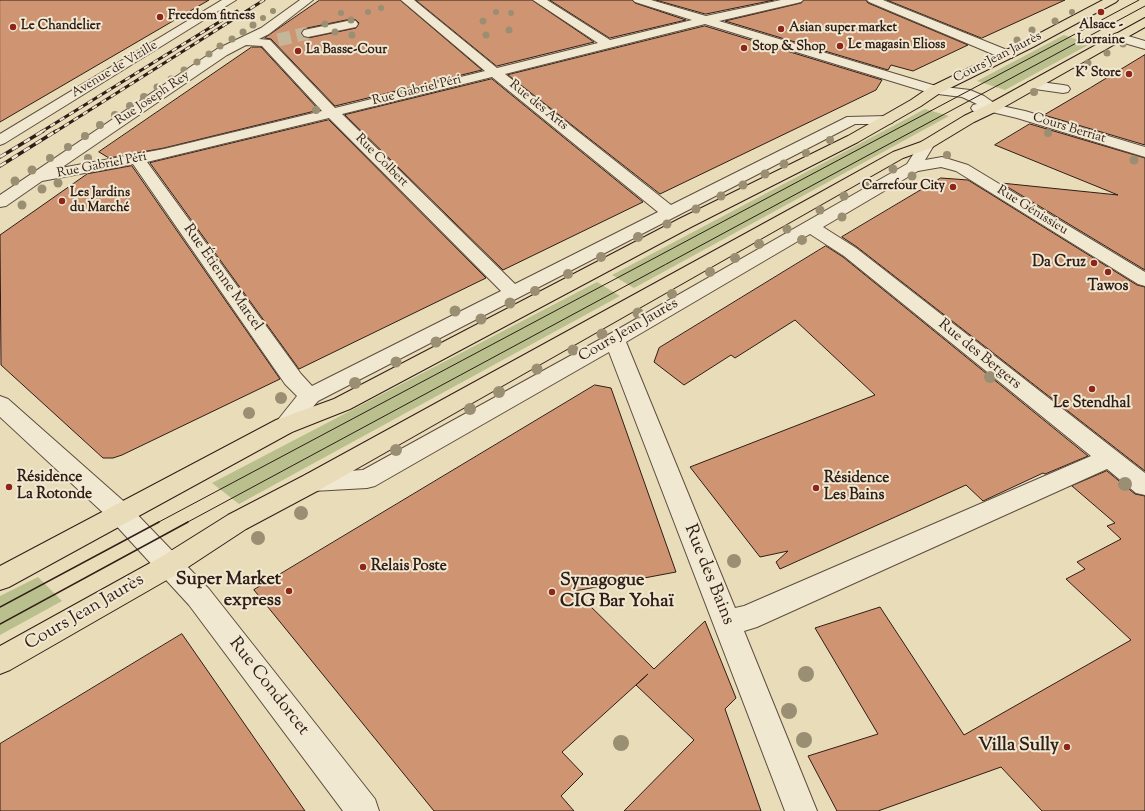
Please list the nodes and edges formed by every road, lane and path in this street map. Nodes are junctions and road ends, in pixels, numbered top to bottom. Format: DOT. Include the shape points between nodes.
graph roads {
  1 [pos="230,0"];
  2 [pos="307,0"];
  3 [pos="407,0"];
  4 [pos="539,0"];
  5 [pos="639,0"];
  6 [pos="797,0"];
  7 [pos="873,0"];
  8 [pos="1112,0"];
  9 [pos="706,20"];
  10 [pos="1145,22"];
  11 [pos="352,24"];
  12 [pos="308,33"];
  13 [pos="1118,37"];
  14 [pos="244,41"];
  15 [pos="608,44"];
  16 [pos="1145,45"];
  17 [pos="1007,55"];
  18 [pos="495,72"];
  19 [pos="1033,85"];
  20 [pos="1063,89"];
  21 [pos="935,90"];
  22 [pos="992,108"];
  23 [pos="331,112"];
  24 [pos="887,120"];
  25 [pos="0,140"];
  26 [pos="926,145"];
  27 [pos="1145,152"];
  28 [pos="137,158"];
  29 [pos="913,167"];
  30 [pos="36,177"];
  31 [pos="0,202"];
  32 [pos="669,212"];
  33 [pos="811,227"];
  34 [pos="1145,280"];
  35 [pos="513,292"];
  36 [pos="615,340"];
  37 [pos="310,396"];
  38 [pos="0,404"];
  39 [pos="284,426"];
  40 [pos="1109,458"];
  41 [pos="313,482"];
  42 [pos="1145,486"];
  43 [pos="120,513"];
  44 [pos="170,565"];
  45 [pos="0,579"];
  46 [pos="727,622"];
  47 [pos="0,661"];
  48 [pos="363,811"];
  49 [pos="801,811"];
  1 -- 25 [label="street, Avenue de Vizille"];
  2 -- 14 [label="street, Rue Joseph Rey" via="265,31"];
  3 -- 18 [label="street, Rue des Arts"];
  4 -- 15 [label="street"];
  5 -- 9 [label="street"];
  6 -- 9 [label="street, Rue Gabriel Péri"];
  7 -- 17 [label="street"];
  8 -- 17 [label="main road, Cours Jean Jaurès"];
  9 -- 15 [label="street, Rue Gabriel Péri"];
  9 -- 21 [label="street"];
  10 -- 13 [label="main road, Cours Jean Jaurès"];
  11 -- 12 [label="street"];
  13 -- 16 [label="street"];
  13 -- 19 [label="main road, Cours Jean Jaurès"];
  14 -- 23 [label="street, Rue Colbert" via="272,41"];
  14 -- 30 [label="street, Rue Joseph Rey" via="222,52"];
  15 -- 18 [label="street, Rue Gabriel Péri"];
  17 -- 21 [label="main road, Cours Jean Jaurès"];
  18 -- 23 [label="street, Rue Gabriel Péri"];
  18 -- 32 [label="street, Rue des Arts"];
  19 -- 20 [label="street"];
  19 -- 22 [label="main road, Cours Jean Jaurès"];
  21 -- 22 [label="street, Cours Berriat" via="942,99 970,108"];
  21 -- 24 [label="main road, Cours Jean Jaurès"];
  22 -- 26 [label="main road, Cours Jean Jaurès"];
  22 -- 27 [label="street, Cours Berriat"];
  23 -- 28 [label="street, Rue Gabriel Péri" via="164,154"];
  23 -- 35 [label="street, Rue Colbert"];
  24 -- 32 [label="street, Cours Jean Jaurès" via="852,120"];
  24 -- 39 [label="main road, Cours Jean Jaurès" via="685,223 342,404"];
  26 -- 29 [label="street, Cours Jean Jaurès"];
  26 -- 41 [label="main road, Cours Jean Jaurès" via="898,155"];
  28 -- 30 [label="street, Rue Gabriel Péri"];
  28 -- 37 [label="street, Rue Étienne Marcel" via="293,379"];
  29 -- 33 [label="street, Cours Jean Jaurès"];
  29 -- 34 [label="street, Rue Génissieu" via="942,162 962,168"];
  30 -- 31 [label="street, Rue Joseph Rey"];
  32 -- 35 [label="street, Cours Jean Jaurès"];
  33 -- 36 [label="street, Cours Jean Jaurès"];
  33 -- 40 [label="street, Rue des Bergers" via="850,252"];
  35 -- 37 [label="street, Cours Jean Jaurès"];
  36 -- 41 [label="street, Cours Jean Jaurès" via="367,479"];
  36 -- 46 [label="street, Rue des Bains"];
  37 -- 39 [label="street, Cours Jean Jaurès"];
  38 -- 43 [label="street"];
  39 -- 43 [label="main road, Cours Jean Jaurès"];
  40 -- 42 [label="street, Rue des Bergers"];
  40 -- 46 [label="street" via="748,618"];
  41 -- 44 [label="main road, Cours Jean Jaurès" via="237,522"];
  43 -- 44 [label="street"];
  43 -- 45 [label="main road, Cours Jean Jaurès"];
  44 -- 47 [label="main road, Cours Jean Jaurès"];
  44 -- 48 [label="street, Rue Condorcet" via="199,597"];
  46 -- 49 [label="street, Rue des Bains"];
}
